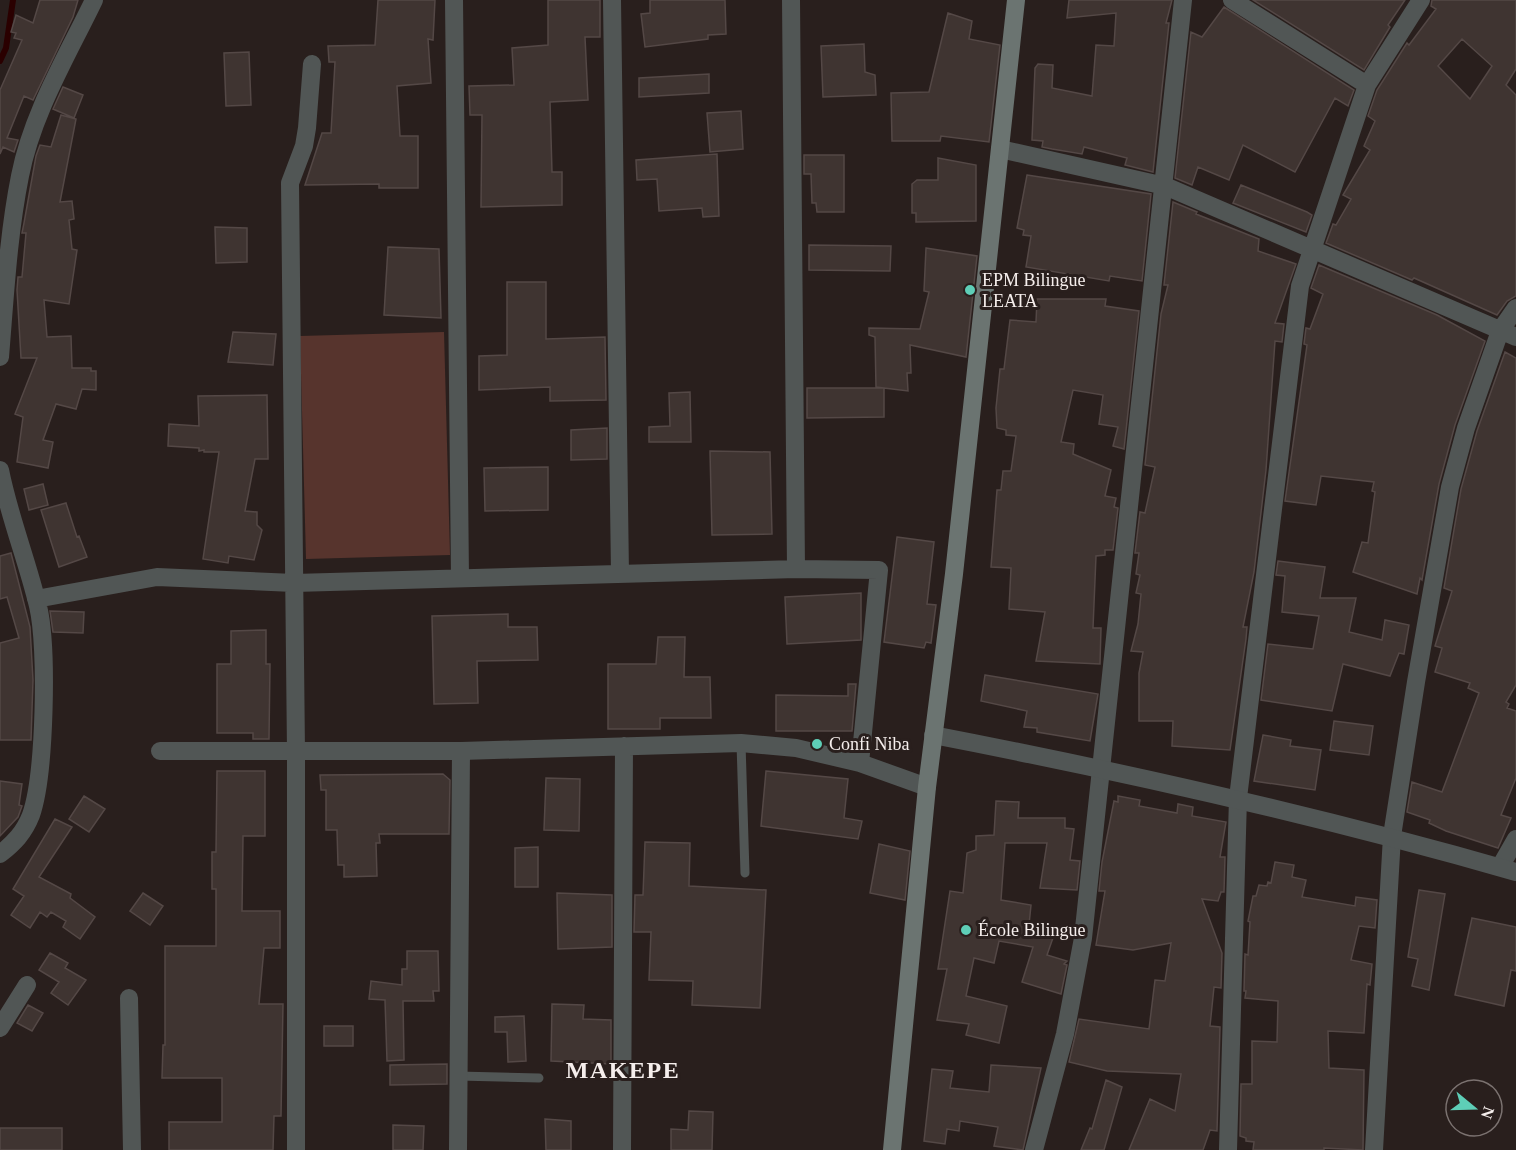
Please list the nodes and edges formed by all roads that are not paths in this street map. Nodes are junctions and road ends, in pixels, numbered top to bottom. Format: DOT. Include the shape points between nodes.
graph roads {
  1 [pos="94,0"];
  2 [pos="454,0"];
  3 [pos="612,0"];
  4 [pos="791,0"];
  5 [pos="1016,0"];
  6 [pos="1183,0"];
  7 [pos="1232,0"];
  8 [pos="1421,0"];
  9 [pos="312,64"];
  10 [pos="1367,85"];
  11 [pos="1000,149"];
  12 [pos="1165,186"];
  13 [pos="1312,250"];
  14 [pos="1516,308"];
  15 [pos="1508,334"];
  16 [pos="0,357"];
  17 [pos="0,470"];
  18 [pos="796,569"];
  19 [pos="620,574"];
  20 [pos="460,578"];
  21 [pos="294,582"];
  22 [pos="36,599"];
  23 [pos="933,735"];
  24 [pos="741,743"];
  25 [pos="624,746"];
  26 [pos="160,751"];
  27 [pos="461,751"];
  28 [pos="296,752"];
  29 [pos="860,764"];
  30 [pos="1100,768"];
  31 [pos="927,787"];
  32 [pos="1238,798"];
  33 [pos="1392,836"];
  34 [pos="1516,840"];
  35 [pos="0,854"];
  36 [pos="1508,869"];
  37 [pos="745,873"];
  38 [pos="27,985"];
  39 [pos="129,998"];
  40 [pos="0,1028"];
  41 [pos="458,1076"];
  42 [pos="539,1078"];
  43 [pos="132,1150"];
  44 [pos="296,1150"];
  45 [pos="458,1150"];
  46 [pos="622,1150"];
  47 [pos="892,1150"];
  48 [pos="1034,1150"];
  49 [pos="1228,1150"];
  50 [pos="1374,1150"];
  1 -- 16 [label="street" via="36,122 20,175"];
  2 -- 20 [label="street"];
  3 -- 19 [label="street"];
  4 -- 18 [label="street"];
  5 -- 11 [label="main road"];
  6 -- 12 [label="street"];
  7 -- 10 [label="street"];
  8 -- 10 [label="street"];
  9 -- 21 [label="street" via="304,146 290,183"];
  10 -- 13 [label="street"];
  11 -- 12 [label="street"];
  11 -- 23 [label="main road"];
  12 -- 13 [label="street"];
  12 -- 30 [label="street"];
  13 -- 15 [label="street"];
  13 -- 32 [label="street" via="1300,286"];
  14 -- 15 [label="street"];
  15 -- 33 [label="street" via="1466,428 1450,486"];
  17 -- 22 [label="street"];
  18 -- 19 [label="street"];
  18 -- 29 [label="street" via="879,570"];
  19 -- 20 [label="street"];
  20 -- 21 [label="street"];
  21 -- 22 [label="street" via="158,576"];
  21 -- 28 [label="street"];
  22 -- 35 [label="street" via="44,654 37,783 31,815 18,840"];
  23 -- 30 [label="street"];
  23 -- 31 [label="main road"];
  24 -- 25 [label="street"];
  24 -- 29 [label="street" via="796,748"];
  24 -- 37 [label="lane"];
  25 -- 27 [label="street"];
  25 -- 46 [label="street"];
  26 -- 28 [label="street"];
  27 -- 28 [label="street"];
  27 -- 41 [label="street"];
  28 -- 44 [label="street"];
  29 -- 31 [label="street"];
  30 -- 32 [label="street"];
  30 -- 48 [label="street" via="1083,938 1065,1034"];
  31 -- 47 [label="main road"];
  32 -- 33 [label="street"];
  32 -- 49 [label="street"];
  33 -- 36 [label="street"];
  33 -- 50 [label="street"];
  34 -- 36 [label="street"];
  38 -- 40 [label="street"];
  39 -- 43 [label="street"];
  41 -- 42 [label="lane"];
  41 -- 45 [label="street"];
}
